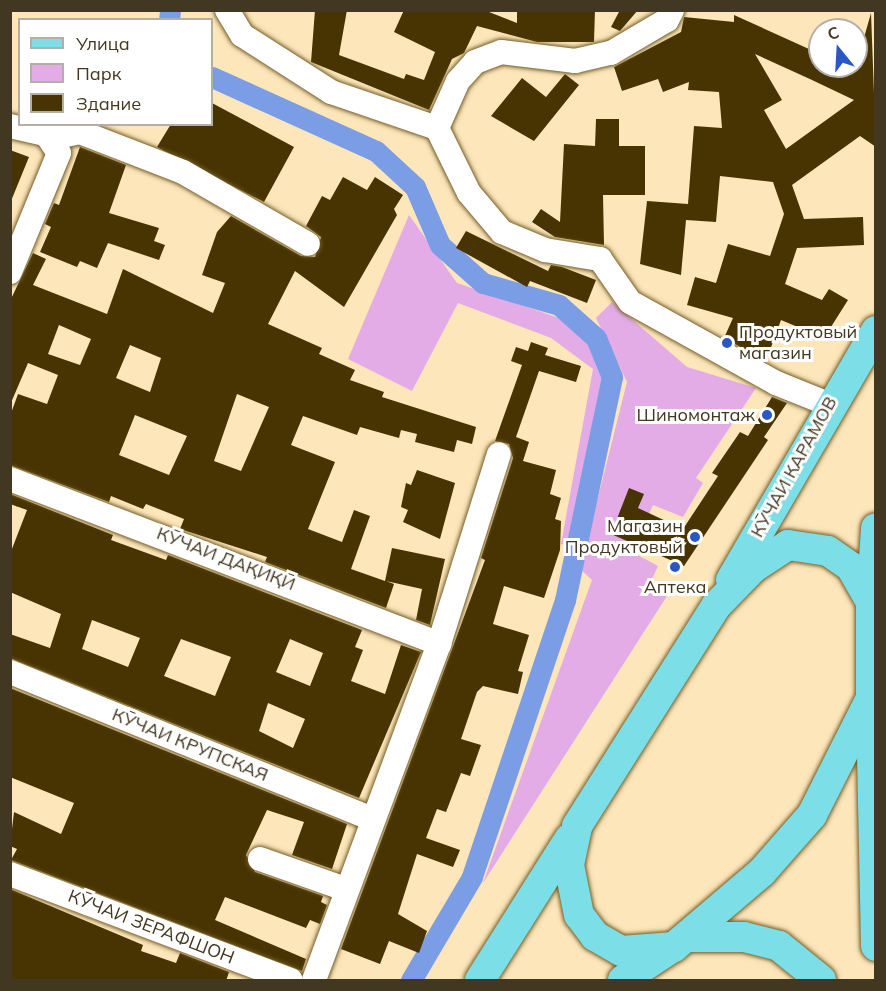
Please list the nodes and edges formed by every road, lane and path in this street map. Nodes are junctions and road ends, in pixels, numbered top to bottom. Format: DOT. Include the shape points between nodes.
graph roads {
  1 [pos="226,10"];
  2 [pos="672,10"];
  3 [pos="10,126"];
  4 [pos="436,128"];
  5 [pos="53,138"];
  6 [pos="308,244"];
  7 [pos="10,272"];
  8 [pos="876,331"];
  9 [pos="828,404"];
  10 [pos="499,454"];
  11 [pos="10,479"];
  12 [pos="876,528"];
  13 [pos="871,602"];
  14 [pos="717,606"];
  15 [pos="439,644"];
  16 [pos="10,672"];
  17 [pos="871,698"];
  18 [pos="370,818"];
  19 [pos="578,826"];
  20 [pos="260,859"];
  21 [pos="10,874"];
  22 [pos="345,889"];
  23 [pos="682,942"];
  24 [pos="876,946"];
  25 [pos="291,981"];
  26 [pos="314,981"];
  27 [pos="480,981"];
  28 [pos="623,981"];
  29 [pos="821,981"];
  1 -- 4 [label="street" via="242,35 331,92"];
  2 -- 4 [label="street" via="667,20 611,53 575,61 501,52 475,62 458,81"];
  3 -- 5 [label="street"];
  4 -- 9 [label="street" via="469,193 502,232 546,249 600,259 630,302 776,383"];
  5 -- 6 [label="street" via="80,132 183,172"];
  5 -- 7 [label="street" via="59,153"];
  8 -- 9 [label="main road, КӮЧАИ КАРАМОВ"];
  9 -- 14 [label="main road, КӮЧАИ КАРАМОВ"];
  10 -- 15 [label="street"];
  11 -- 15 [label="street, КӮЧАИ ДАҚИҚӢ"];
  12 -- 13 [label="main road, КӮЧАИ КАРАМОВ"];
  13 -- 14 [label="main road, КӮЧАИ КАРАМОВ" via="851,567 828,551 788,545 753,568"];
  13 -- 17 [label="main road, КӮЧАИ КАРАМОВ"];
  14 -- 19 [label="main road, КӮЧАИ КАРАМОВ"];
  15 -- 18 [label="street"];
  16 -- 18 [label="street, КӮЧАИ КРУПСКАЯ"];
  17 -- 23 [label="main road, КӮЧАИ КАРАМОВ" via="812,815 762,872"];
  17 -- 24 [label="main road"];
  18 -- 22 [label="street"];
  19 -- 23 [label="main road, КӮЧАИ КАРАМОВ" via="569,865 572,894 579,915 595,936 621,951"];
  19 -- 27 [label="main road, КӮЧАИ КАРАМОВ"];
  20 -- 22 [label="street"];
  21 -- 25 [label="street, КӮЧАИ ЗЕРАФШОН"];
  22 -- 26 [label="street"];
  23 -- 28 [label="main road, КӮЧАИ КАРАМОВ"];
  23 -- 29 [label="main road" via="744,937 779,946"];
}
